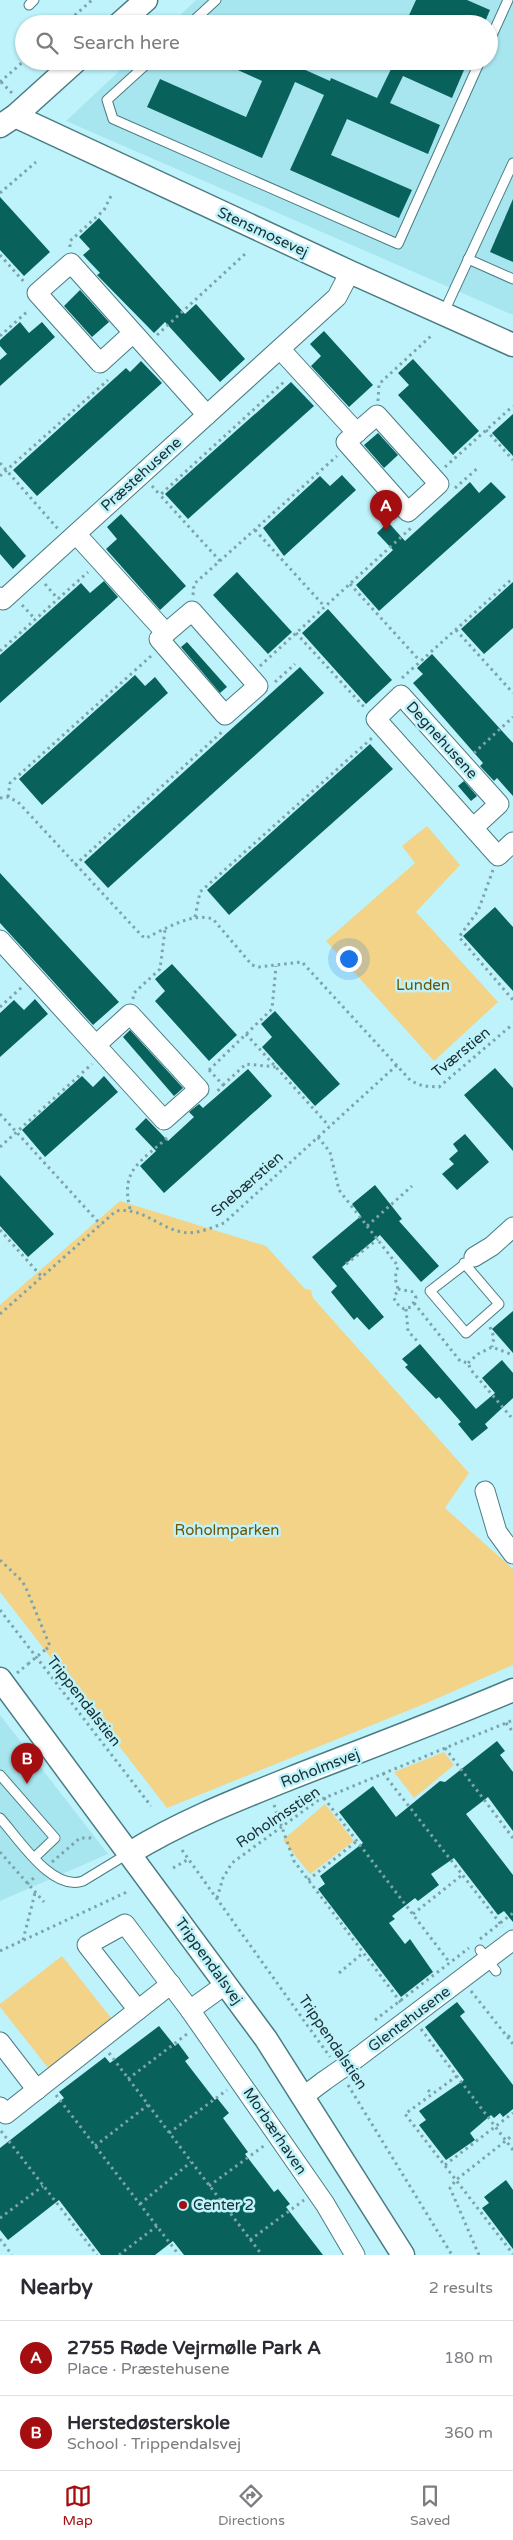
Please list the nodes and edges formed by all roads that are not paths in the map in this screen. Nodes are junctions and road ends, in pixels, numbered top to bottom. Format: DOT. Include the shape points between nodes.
graph roads {
  1 [pos="146,0"];
  2 [pos="508,0"];
  3 [pos="210,2"];
  4 [pos="129,15"];
  5 [pos="198,15"];
  6 [pos="498,22"];
  7 [pos="66,70"];
  8 [pos="140,70"];
  9 [pos="476,70"];
  10 [pos="7,121"];
  11 [pos="0,136"];
  12 [pos="513,163"];
  13 [pos="468,259"];
  14 [pos="350,272"];
  15 [pos="513,279"];
  16 [pos="443,314"];
  17 [pos="133,333"];
  18 [pos="513,345"];
  19 [pos="281,350"];
  20 [pos="207,414"];
  21 [pos="353,439"];
  22 [pos="72,537"];
  23 [pos="0,597"];
  24 [pos="165,639"];
  25 [pos="473,828"];
  26 [pos="513,842"];
  27 [pos="0,940"];
  28 [pos="100,1049"];
  29 [pos="513,1227"];
  30 [pos="469,1260"];
  31 [pos="485,1491"];
  32 [pos="513,1554"];
  33 [pos="0,1679"];
  34 [pos="513,1690"];
  35 [pos="0,1775"];
  36 [pos="0,1818"];
  37 [pos="35,1857"];
  38 [pos="121,1858"];
  39 [pos="509,1935"];
  40 [pos="171,1984"];
  41 [pos="226,1984"];
  42 [pos="138,2010"];
  43 [pos="196,2017"];
  44 [pos="0,2042"];
  45 [pos="41,2086"];
  46 [pos="304,2096"];
  47 [pos="0,2107"];
  48 [pos="354,2255"];
  49 [pos="403,2255"];
  1 -- 4 [label="street"];
  2 -- 6 [label="lane"];
  3 -- 5 [label="lane"];
  7 -- 10 [label="street"];
  8 -- 9 [label="lane" via="107,100 113,119 398,244"];
  10 -- 11 [label="street"];
  10 -- 14 [label="street, Stensmosevej"];
  12 -- 13 [label="lane"];
  13 -- 15 [label="lane"];
  13 -- 16 [label="lane"];
  14 -- 16 [label="street, Stensmosevej"];
  14 -- 19 [label="street, Præstehusene" via="337,297"];
  16 -- 18 [label="street, Stensmosevej"];
  17 -- 17 [label="street" via="71,263 40,295 100,363"];
  17 -- 20 [label="street"];
  19 -- 20 [label="street, Præstehusene"];
  19 -- 21 [label="street"];
  20 -- 22 [label="street, Præstehusene"];
  21 -- 21 [label="street" via="408,512 439,484 377,415"];
  22 -- 23 [label="street, Præstehusene" via="3,600"];
  22 -- 24 [label="street" via="100,561"];
  24 -- 24 [label="street" via="225,715 258,686 192,610"];
  25 -- 25 [label="street, Degnehusene" via="380,723 401,696 499,804"];
  25 -- 26 [label="street" via="498,856"];
  27 -- 28 [label="street"];
  28 -- 28 [label="street" via="130,1014 199,1089 164,1120"];
  29 -- 30 [label="street" via="492,1246"];
  30 -- 30 [label="lane" via="500,1304 466,1333 430,1292"];
  31 -- 32 [label="street" via="497,1532"];
  33 -- 38 [label="street, Trippendalsvej"];
  34 -- 38 [label="street, Roholmsvej" via="267,1788 163,1834"];
  35 -- 37 [label="lane" via="55,1838"];
  36 -- 37 [label="lane"];
  37 -- 38 [label="lane" via="58,1880 75,1884"];
  38 -- 41 [label="street, Trippendalsvej"];
  39 -- 46 [label="street, Glentehusene, bridge" via="488,1960"];
  40 -- 42 [label="street"];
  40 -- 42 [label="street, Morbærhaven" via="125,1924 86,1945"];
  40 -- 43 [label="street, Morbærhaven"];
  41 -- 43 [label="street"];
  41 -- 46 [label="street, Trippendalsvej"];
  42 -- 45 [label="street"];
  43 -- 48 [label="street, Morbærhaven" via="316,2191"];
  44 -- 45 [label="street"];
  45 -- 47 [label="street" via="6,2114"];
  46 -- 49 [label="street, Trippendalsvej"];
}
